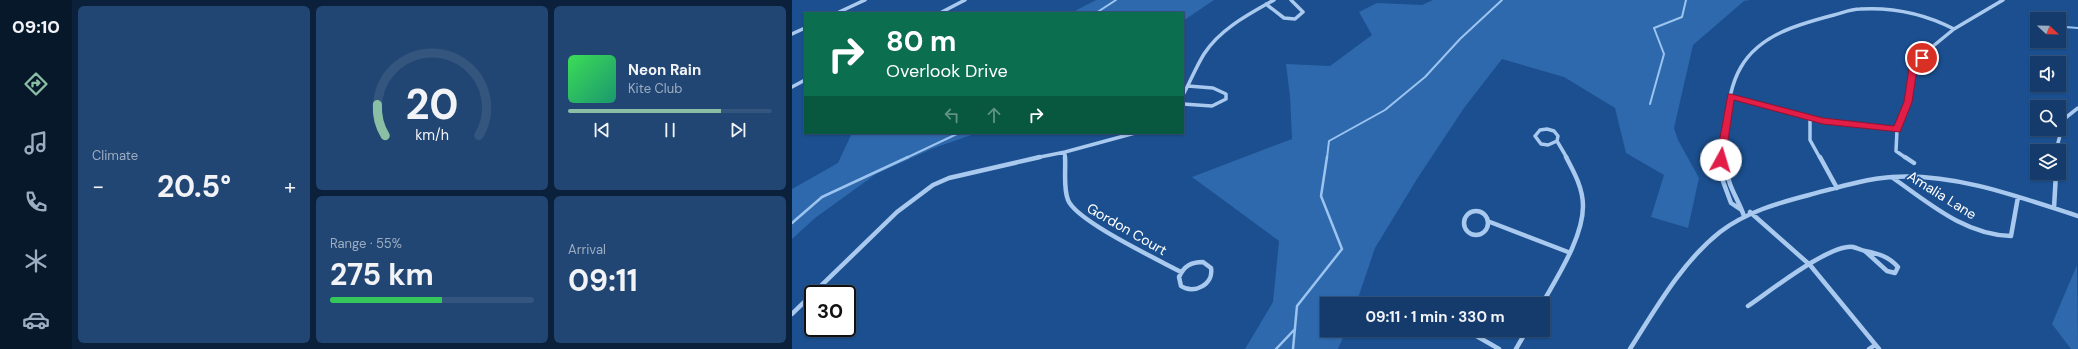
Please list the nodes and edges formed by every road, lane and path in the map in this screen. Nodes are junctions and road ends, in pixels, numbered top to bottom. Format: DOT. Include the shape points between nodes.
graph roads {
  1 [pos="865,0"];
  2 [pos="965,0"];
  3 [pos="1274,0"];
  4 [pos="1291,0"];
  5 [pos="2003,0"];
  6 [pos="1266,4"];
  7 [pos="846,9"];
  8 [pos="839,12"];
  9 [pos="849,12"];
  10 [pos="944,12"];
  11 [pos="804,28"];
  12 [pos="1954,29"];
  13 [pos="792,34"];
  14 [pos="804,81"];
  15 [pos="1188,86"];
  16 [pos="792,87"];
  17 [pos="1184,93"];
  18 [pos="1731,96"];
  19 [pos="1184,104"];
  20 [pos="2078,108"];
  21 [pos="1810,118"];
  22 [pos="1897,130"];
  23 [pos="1131,134"];
  24 [pos="1556,142"];
  25 [pos="2057,144"];
  26 [pos="1065,152"];
  27 [pos="1721,160"];
  28 [pos="1914,163"];
  29 [pos="1893,177"];
  30 [pos="2056,180"];
  31 [pos="1837,188"];
  32 [pos="2018,197"];
  33 [pos="2054,208"];
  34 [pos="1740,209"];
  35 [pos="1750,212"];
  36 [pos="1744,216"];
  37 [pos="2078,216"];
  38 [pos="1490,222"];
  39 [pos="1865,251"];
  40 [pos="1568,252"];
  41 [pos="1810,265"];
  42 [pos="1181,272"];
  43 [pos="1546,297"];
  44 [pos="1748,306"];
  45 [pos="792,314"];
  46 [pos="1478,337"];
  47 [pos="1522,337"];
  48 [pos="1875,345"];
  49 [pos="1499,349"];
  50 [pos="1516,349"];
  51 [pos="1630,349"];
  52 [pos="1869,349"];
  53 [pos="1879,349"];
  1 -- 7 [label="street"];
  2 -- 10 [label="street"];
  3 -- 6 [label="street"];
  4 -- 6 [label="street" via="1303,12 1294,20 1286,20"];
  5 -- 12 [label="street"];
  6 -- 15 [label="street" via="1247,15 1206,52"];
  7 -- 8 [label="street"];
  7 -- 9 [label="street"];
  11 -- 13 [label="street"];
  12 -- 18 [label="street" via="1915,14 1859,9 1799,24 1768,38 1749,54 1734,81"];
  12 -- 22 [label="street" via="1932,47 1913,68 1908,102"];
  14 -- 16 [label="street"];
  15 -- 17 [label="street"];
  15 -- 19 [label="street" via="1222,90 1226,94 1226,99 1221,105 1214,107"];
  18 -- 21 [label="street"];
  18 -- 27 [label="street"];
  20 -- 25 [label="street" via="2064,119"];
  21 -- 22 [label="street"];
  21 -- 31 [label="street" via="1810,140"];
  22 -- 28 [label="street" via="1896,151"];
  23 -- 26 [label="street"];
  24 -- 24 [label="street" via="1558,136 1550,129 1540,130 1536,134 1538,142 1544,145"];
  24 -- 40 [label="street" via="1579,186 1583,205 1582,218"];
  26 -- 42 [label="street, Gordon Court" via="1068,202 1077,213"];
  26 -- 45 [label="street" via="949,178 933,185 897,212"];
  27 -- 34 [label="street" via="1740,203"];
  27 -- 34 [label="street" via="1717,165 1723,184 1731,203"];
  29 -- 31 [label="street"];
  29 -- 32 [label="street" via="1956,182"];
  29 -- 32 [label="street, Amalia Lane" via="1947,215 1974,229 2000,237 2011,236"];
  30 -- 33 [label="street"];
  31 -- 35 [label="street"];
  32 -- 33 [label="street"];
  33 -- 37 [label="street"];
  34 -- 36 [label="street"];
  35 -- 36 [label="street"];
  35 -- 41 [label="street"];
  36 -- 51 [label="street" via="1710,242 1678,277"];
  38 -- 38 [label="street" via="1488,229 1476,234 1468,231 1463,224 1465,218 1475,212 1483,214"];
  38 -- 40 [label="street"];
  39 -- 39 [label="street" via="1877,252 1892,260 1898,268 1895,273 1887,271"];
  39 -- 41 [label="street" via="1846,248"];
  40 -- 43 [label="street"];
  41 -- 44 [label="street"];
  41 -- 48 [label="street"];
  42 -- 42 [label="street" via="1188,265 1203,262 1210,267 1211,276 1201,288 1190,290 1181,286"];
  46 -- 49 [label="street"];
  47 -- 50 [label="street"];
  48 -- 52 [label="street"];
  48 -- 53 [label="street"];
}
